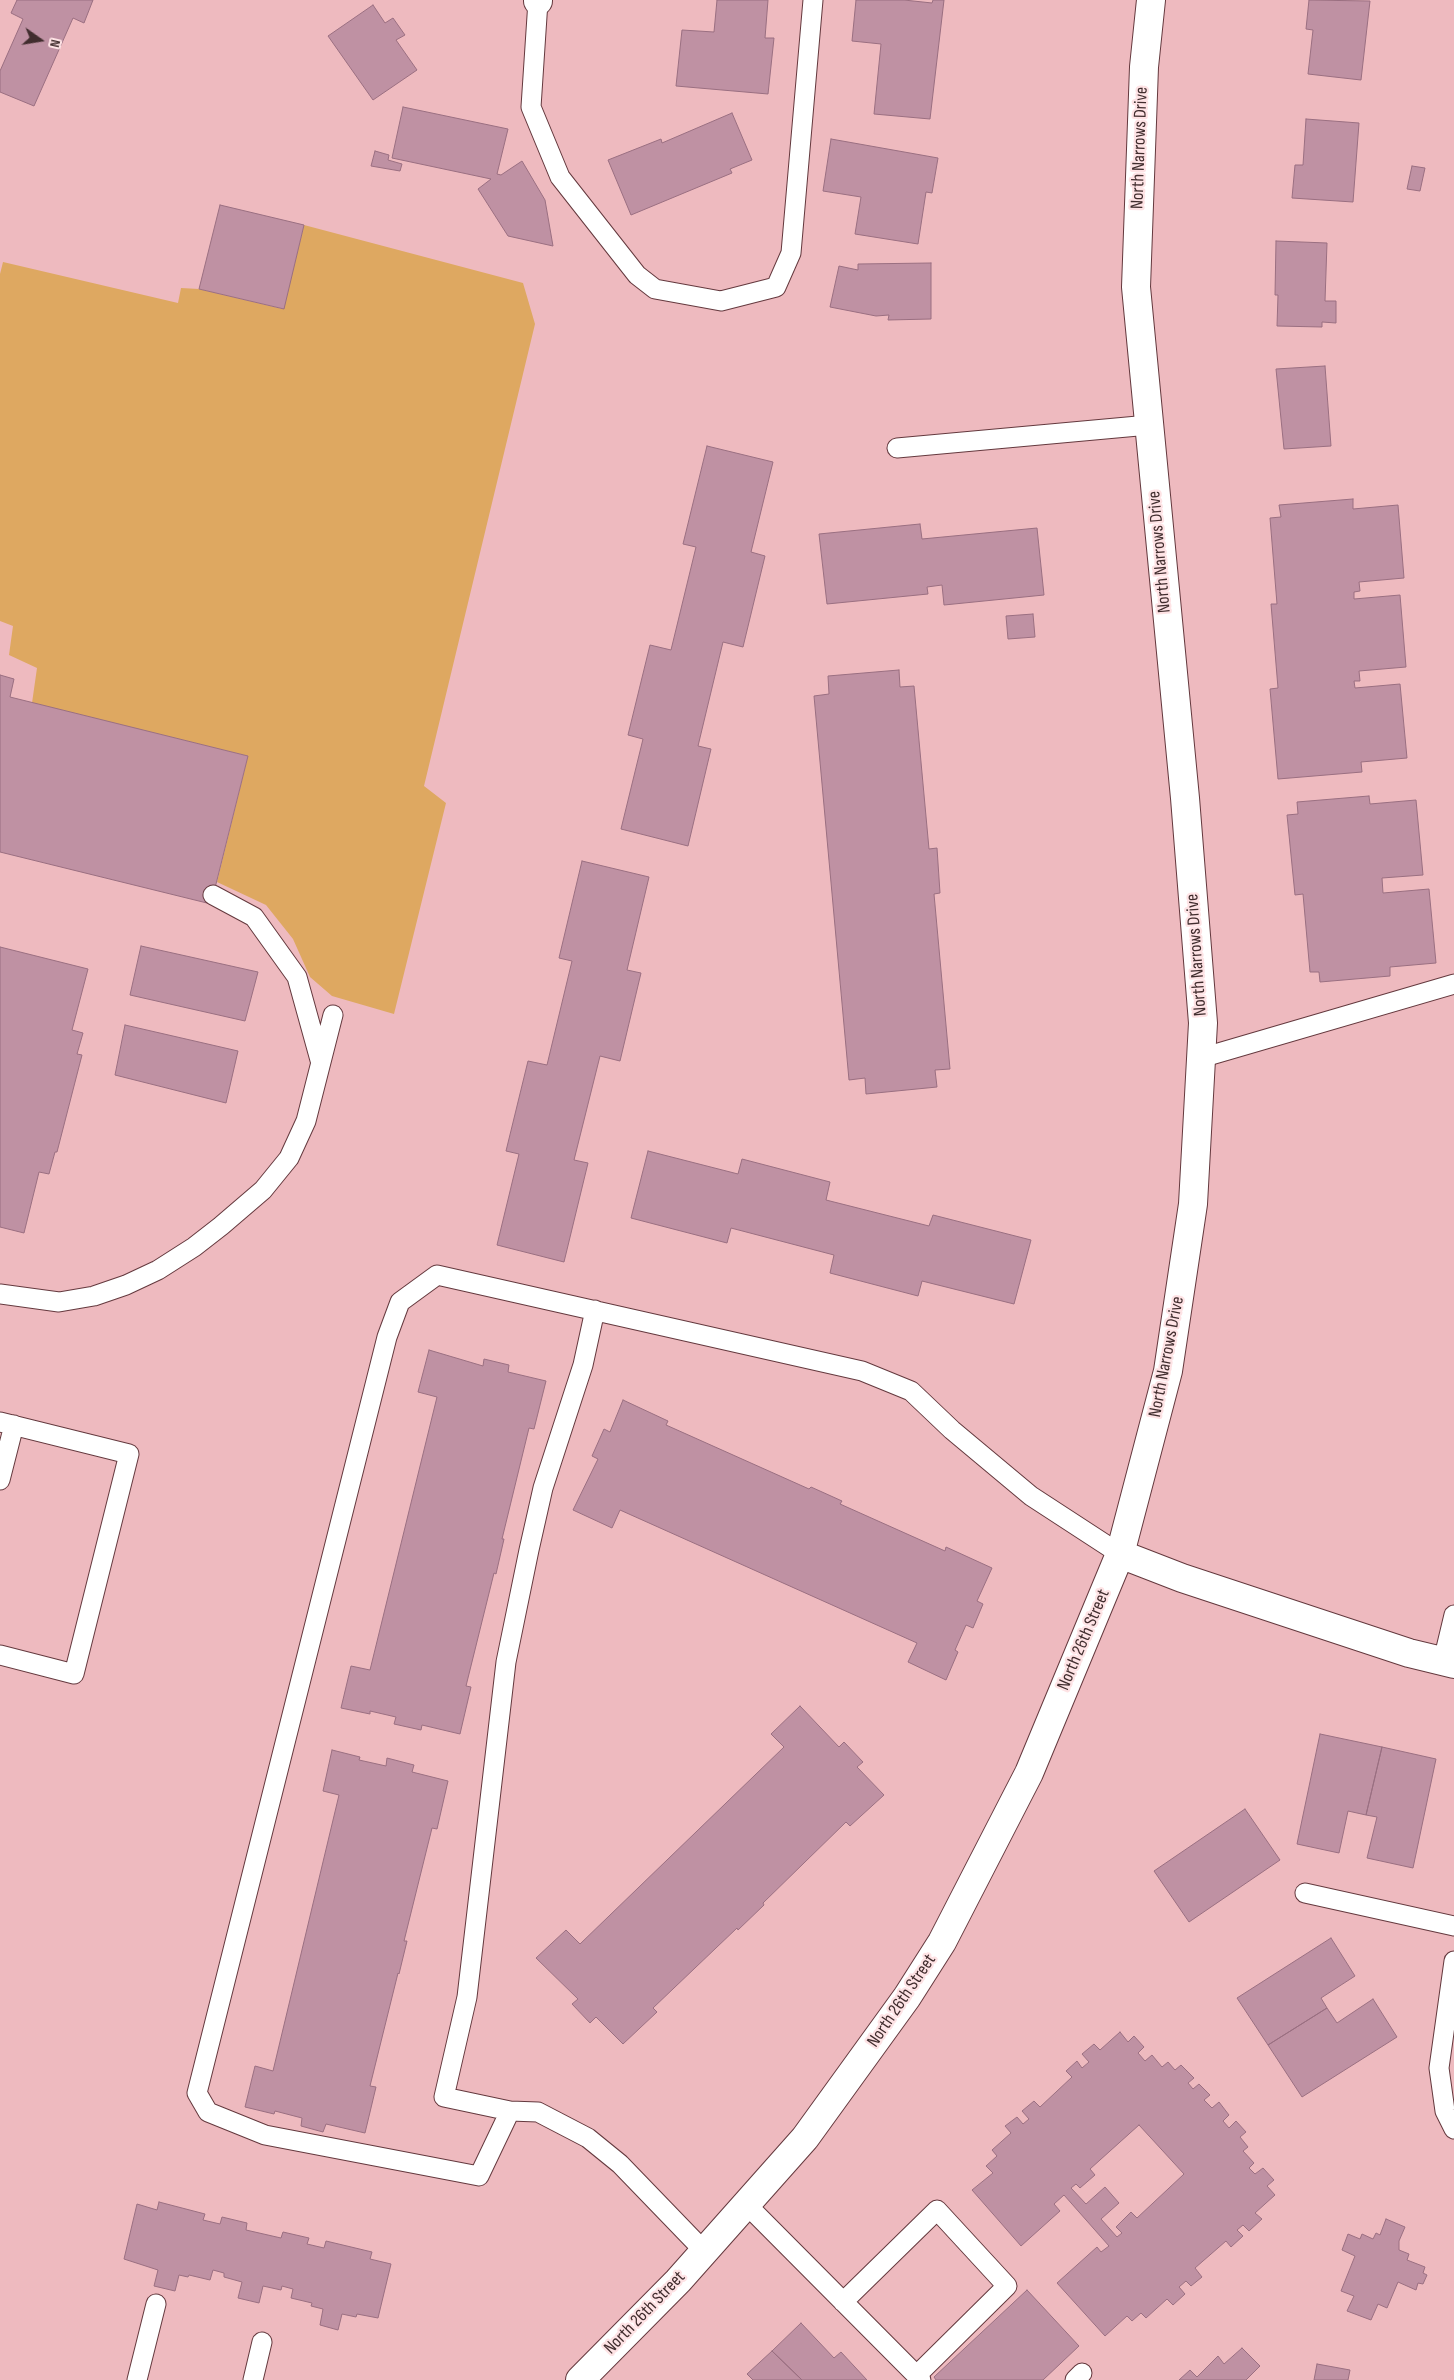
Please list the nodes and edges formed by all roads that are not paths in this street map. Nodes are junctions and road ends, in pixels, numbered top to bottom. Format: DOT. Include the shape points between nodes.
graph roads {
  1 [pos="813,0"];
  2 [pos="1151,0"];
  3 [pos="538,1"];
  4 [pos="1149,425"];
  5 [pos="897,448"];
  6 [pos="213,895"];
  7 [pos="1454,984"];
  8 [pos="333,1015"];
  9 [pos="1201,1058"];
  10 [pos="321,1062"];
  11 [pos="0,1294"];
  12 [pos="595,1310"];
  13 [pos="7,1424"];
  14 [pos="0,1480"];
  15 [pos="1120,1554"];
  16 [pos="1454,1615"];
  17 [pos="0,1655"];
  18 [pos="1449,1662"];
  19 [pos="1305,1893"];
  20 [pos="1454,1926"];
  21 [pos="1454,1961"];
  22 [pos="510,2111"];
  23 [pos="1454,2129"];
  24 [pos="746,2204"];
  25 [pos="704,2251"];
  26 [pos="843,2302"];
  27 [pos="156,2304"];
  28 [pos="262,2342"];
  29 [pos="919,2378"];
  30 [pos="136,2380"];
  31 [pos="253,2380"];
  32 [pos="580,2380"];
  1 -- 3 [label="lane" via="791,253 776,287 720,302 655,289 637,275 560,177 531,107"];
  2 -- 4 [label="main road, North Narrows Drive" via="1144,67 1136,287"];
  4 -- 5 [label="lane"];
  4 -- 9 [label="main road, North Narrows Drive" via="1185,798 1203,1023"];
  6 -- 10 [label="lane" via="254,917 297,977"];
  7 -- 9 [label="lane"];
  8 -- 10 [label="lane"];
  9 -- 15 [label="main road, North Narrows Drive" via="1193,1204 1168,1371"];
  10 -- 11 [label="lane" via="306,1121 289,1158 263,1190 194,1247 158,1270 94,1296 59,1302"];
  12 -- 15 [label="lane" via="862,1371 911,1391 1031,1496"];
  12 -- 22 [label="lane" via="583,1365 543,1488 506,1662 467,1997 444,2097"];
  12 -- 22 [label="lane" via="437,1275 400,1302 387,1337 197,2093 208,2112 265,2134 479,2176"];
  13 -- 14 [label="lane"];
  13 -- 17 [label="lane" via="129,1454 74,1674"];
  15 -- 18 [label="main road" via="1182,1578 1409,1653"];
  15 -- 24 [label="main road, North 26th Street" via="1029,1773 942,1942 805,2138"];
  16 -- 18 [label="lane"];
  19 -- 20 [label="lane"];
  21 -- 23 [label="lane" via="1439,2068 1445,2111"];
  22 -- 25 [label="lane" via="538,2112 588,2138 620,2164"];
  24 -- 25 [label="main road, North 26th Street"];
  24 -- 26 [label="lane"];
  25 -- 32 [label="main road, North 26th Street"];
  26 -- 29 [label="lane"];
  26 -- 29 [label="lane" via="937,2210 1007,2286"];
  27 -- 30 [label="lane"];
  28 -- 31 [label="lane"];
}
